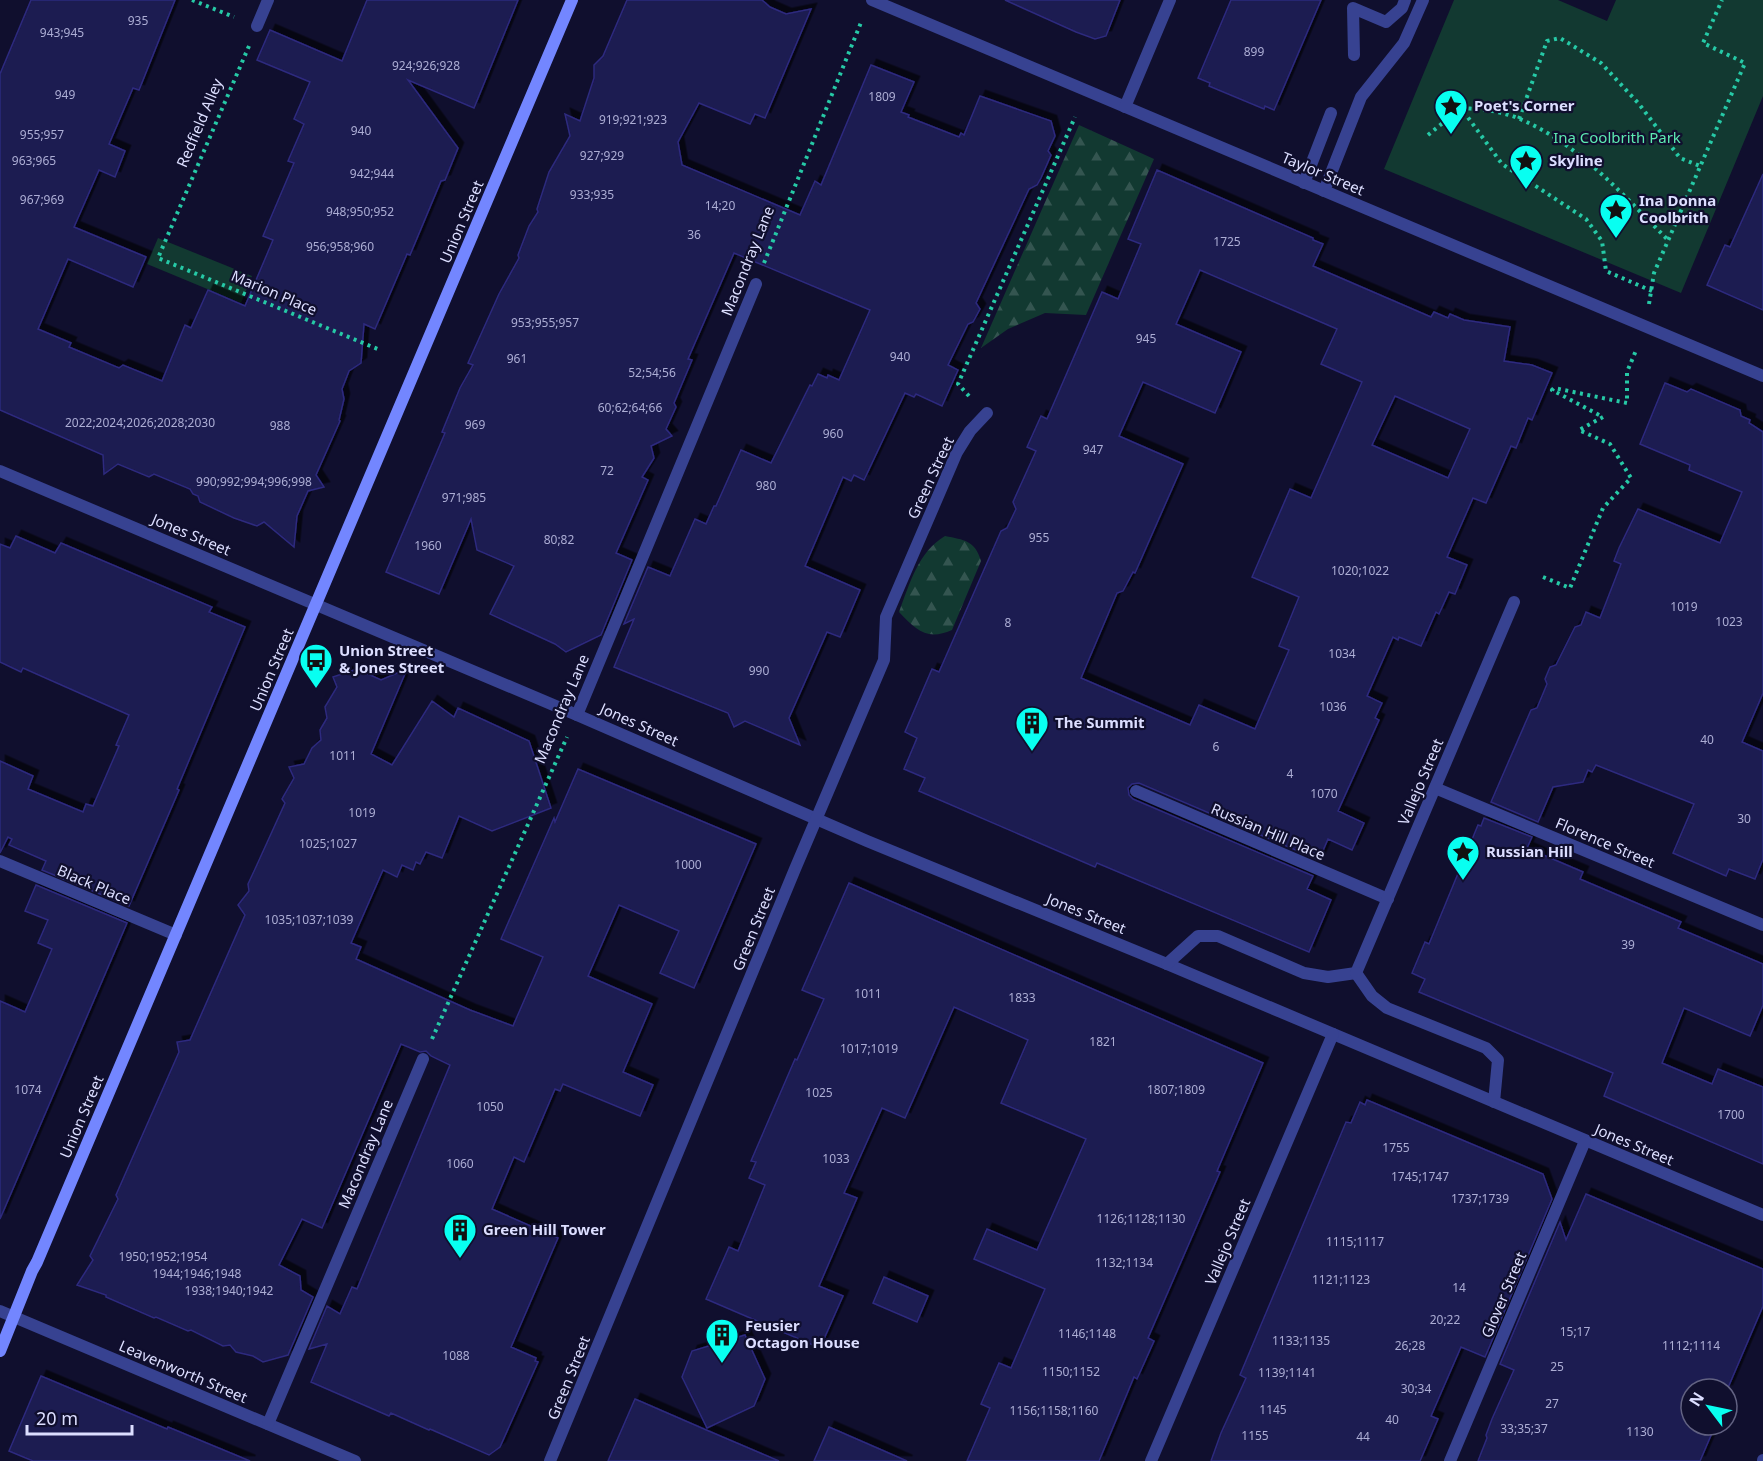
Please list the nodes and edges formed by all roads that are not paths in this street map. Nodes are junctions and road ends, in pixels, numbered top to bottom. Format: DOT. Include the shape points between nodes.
graph roads {
  1 [pos="268,0"];
  2 [pos="572,0"];
  3 [pos="1170,0"];
  4 [pos="1405,0"];
  5 [pos="1423,0"];
  6 [pos="868,5"];
  7 [pos="257,26"];
  8 [pos="1354,55"];
  9 [pos="1125,107"];
  10 [pos="1331,113"];
  11 [pos="1304,183"];
  12 [pos="1324,191"];
  13 [pos="756,284"];
  14 [pos="1763,376"];
  15 [pos="987,413"];
  16 [pos="0,471"];
  17 [pos="1514,602"];
  18 [pos="316,604"];
  19 [pos="577,715"];
  20 [pos="1435,788"];
  21 [pos="1136,791"];
  22 [pos="816,820"];
  23 [pos="0,861"];
  24 [pos="1388,899"];
  25 [pos="1763,925"];
  26 [pos="176,935"];
  27 [pos="1167,963"];
  28 [pos="1356,973"];
  29 [pos="1333,1034"];
  30 [pos="423,1059"];
  31 [pos="1494,1102"];
  32 [pos="1585,1141"];
  33 [pos="1763,1215"];
  34 [pos="0,1311"];
  35 [pos="14,1317"];
  36 [pos="0,1351"];
  37 [pos="268,1424"];
  38 [pos="355,1461"];
  39 [pos="550,1461"];
  40 [pos="1151,1461"];
  41 [pos="1450,1461"];
  1 -- 7 [label="street"];
  2 -- 18 [label="street, Union Street"];
  3 -- 9 [label="street"];
  4 -- 8 [label="street" via="1386,22 1353,8"];
  5 -- 12 [label="street" via="1404,43 1361,97"];
  6 -- 9 [label="street, Taylor Street"];
  9 -- 11 [label="street, Taylor Street"];
  10 -- 11 [label="street"];
  11 -- 12 [label="street, Taylor Street"];
  12 -- 14 [label="street, Taylor Street"];
  13 -- 19 [label="street, Macondray Lane"];
  15 -- 22 [label="street, Green Street" via="957,452 886,617 884,660"];
  16 -- 18 [label="street, Jones Street"];
  17 -- 20 [label="street, Vallejo Street"];
  18 -- 19 [label="street, Jones Street"];
  18 -- 26 [label="street, Union Street"];
  19 -- 22 [label="street, Jones Street"];
  20 -- 24 [label="street, Vallejo Street"];
  20 -- 25 [label="street, Florence Street"];
  21 -- 24 [label="street, Russian Hill Place"];
  22 -- 27 [label="street, Jones Street"];
  22 -- 39 [label="street, Green Street"];
  23 -- 26 [label="street, Black Place"];
  24 -- 28 [label="street, Vallejo Street"];
  26 -- 35 [label="street, Union Street"];
  27 -- 28 [label="street" via="1198,936 1218,936 1304,973 1328,977"];
  27 -- 29 [label="street, Jones Street"];
  28 -- 31 [label="street" via="1372,996 1387,1008 1486,1048 1498,1060"];
  29 -- 31 [label="street, Jones Street"];
  29 -- 40 [label="street, Vallejo Street"];
  30 -- 37 [label="street, Macondray Lane"];
  31 -- 32 [label="street, Jones Street"];
  32 -- 33 [label="street, Jones Street"];
  32 -- 41 [label="street, Glover Street"];
  34 -- 35 [label="street, Leavenworth Street"];
  35 -- 36 [label="street, Union Street"];
  35 -- 37 [label="street, Leavenworth Street"];
  37 -- 38 [label="street, Leavenworth Street"];
}
